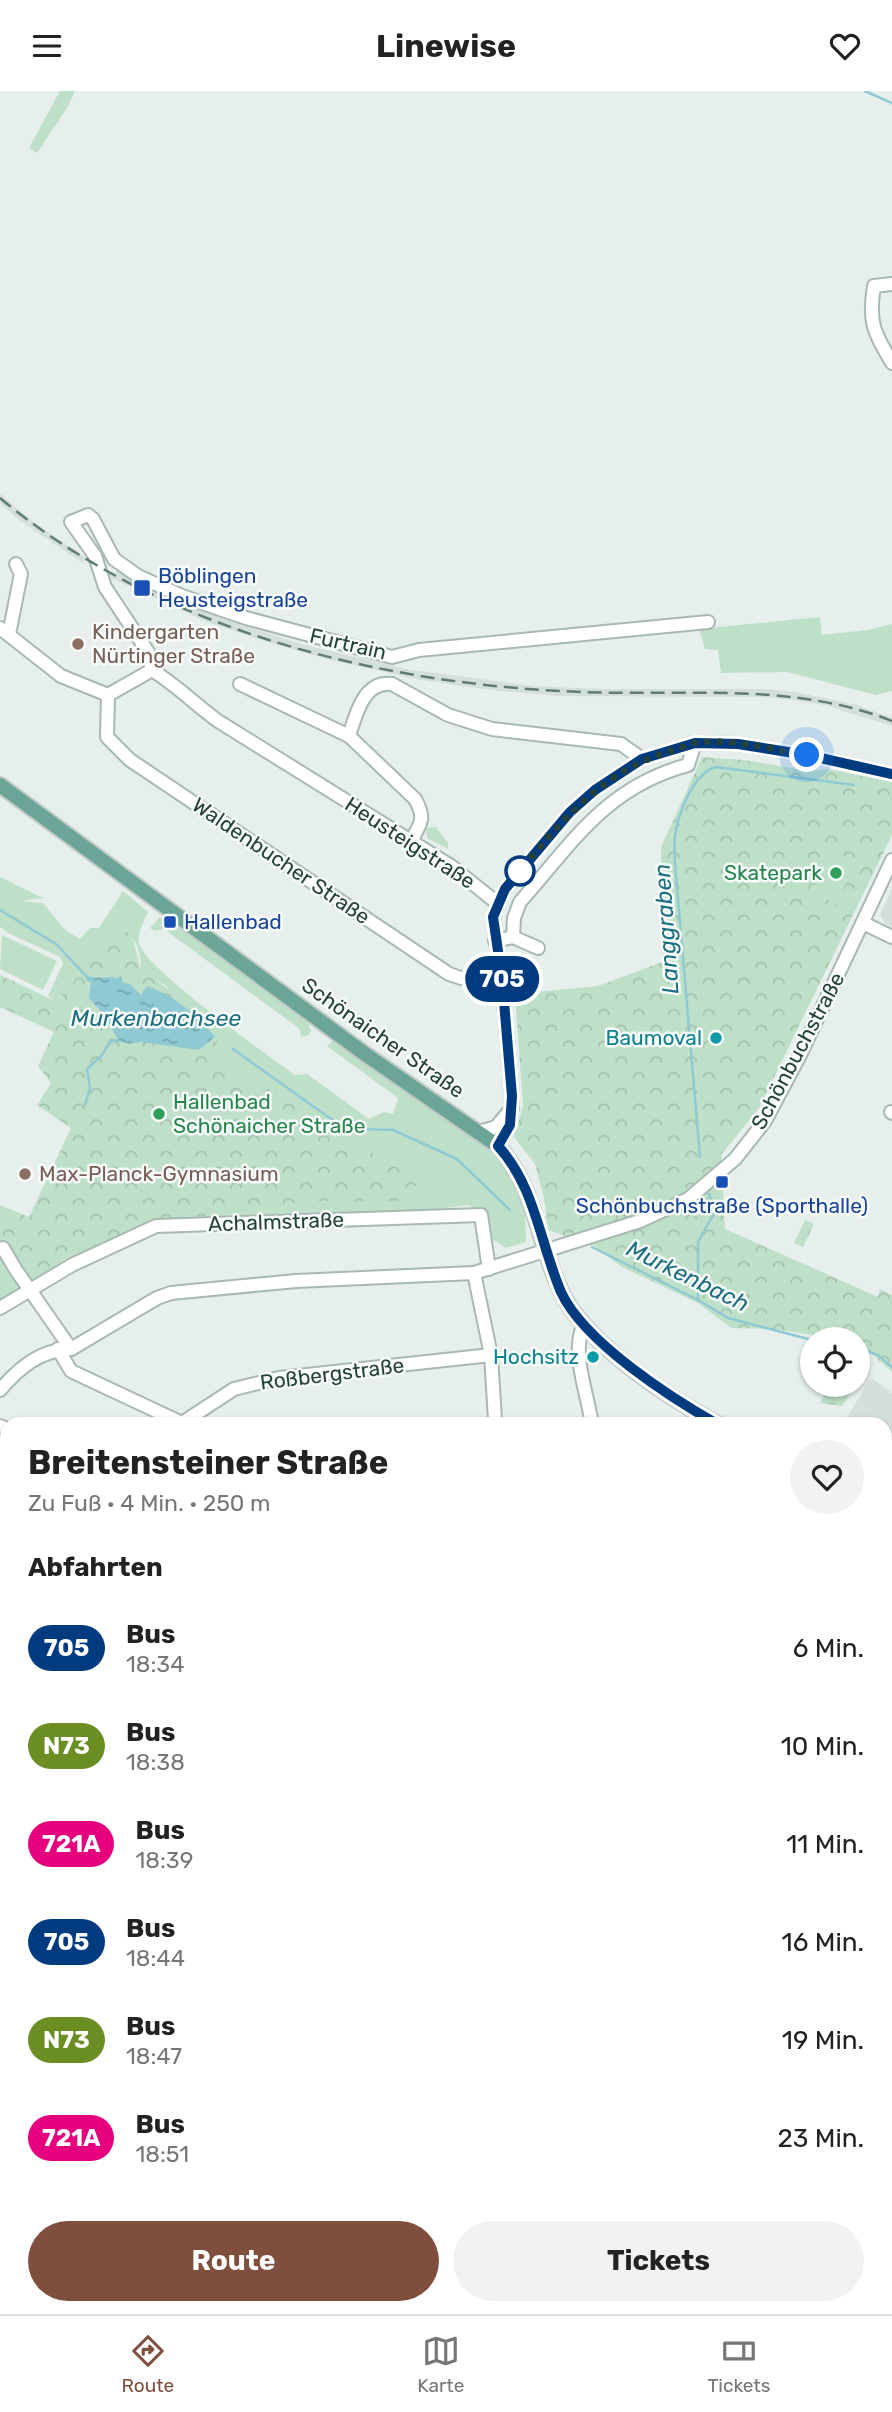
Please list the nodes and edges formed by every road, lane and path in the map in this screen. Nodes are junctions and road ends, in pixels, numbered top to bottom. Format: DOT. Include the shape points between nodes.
graph roads {
  1 [pos="892,285"];
  2 [pos="892,363"];
  3 [pos="16,564"];
  4 [pos="708,622"];
  5 [pos="4,631"];
  6 [pos="152,670"];
  7 [pos="240,684"];
  8 [pos="108,695"];
  9 [pos="349,736"];
  10 [pos="695,743"];
  11 [pos="642,759"];
  12 [pos="892,774"];
  13 [pos="0,785"];
  14 [pos="411,841"];
  15 [pos="892,860"];
  16 [pos="497,903"];
  17 [pos="863,923"];
  18 [pos="513,937"];
  19 [pos="892,937"];
  20 [pos="495,941"];
  21 [pos="538,948"];
  22 [pos="502,978"];
  23 [pos="512,1108"];
  24 [pos="480,1132"];
  25 [pos="498,1146"];
  26 [pos="4,1248"];
  27 [pos="546,1252"];
  28 [pos="489,1269"];
  29 [pos="474,1273"];
  30 [pos="32,1290"];
  31 [pos="0,1308"];
  32 [pos="584,1324"];
  33 [pos="65,1349"];
  34 [pos="491,1355"];
  35 [pos="0,1390"];
  36 [pos="169,1417"];
  37 [pos="194,1417"];
  38 [pos="495,1417"];
  39 [pos="590,1417"];
  40 [pos="706,1417"];
  1 -- 2 [label="street" via="874,286 870,310 876,336"];
  3 -- 5 [label="street" via="21,574"];
  4 -- 6 [label="street, Furtrain" via="419,650 391,657 181,596 114,559 88,515 71,522 94,556 105,587 148,652"];
  5 -- 8 [label="street" via="61,676"];
  6 -- 8 [label="street"];
  6 -- 14 [label="street, Heusteigstraße" via="218,721"];
  7 -- 9 [label="street"];
  8 -- 22 [label="street, Waldenbucher Straße" via="107,737 130,760 449,974"];
  9 -- 11 [label="street" via="359,705 382,682 447,715 492,729 621,744"];
  9 -- 14 [label="street" via="415,799 422,821"];
  10 -- 11 [label="street"];
  10 -- 12 [label="street" via="751,746"];
  10 -- 18 [label="street" via="688,765 663,771 627,790 588,823 520,901 513,918"];
  11 -- 16 [label="street" via="570,812"];
  13 -- 24 [label="main road, Schönaicher Straße" via="355,1047"];
  14 -- 16 [label="street, Heusteigstraße"];
  15 -- 17 [label="street, Schönbuchstraße"];
  16 -- 20 [label="street, Heusteigstraße"];
  17 -- 19 [label="street"];
  17 -- 27 [label="street, Schönbuchstraße" via="782,1090 765,1121 734,1159 673,1207"];
  18 -- 20 [label="street"];
  18 -- 21 [label="street"];
  20 -- 22 [label="street, Heusteigstraße"];
  22 -- 23 [label="street, Heusteigstraße"];
  23 -- 24 [label="street" via="496,1127"];
  23 -- 25 [label="street, Heusteigstraße" via="510,1125"];
  24 -- 25 [label="main road, Schönaicher Straße"];
  25 -- 27 [label="main road, Schönaicher Straße" via="527,1190"];
  26 -- 30 [label="street"];
  27 -- 28 [label="street"];
  27 -- 32 [label="main road, Schönaicher Straße" via="563,1295"];
  28 -- 29 [label="street"];
  28 -- 30 [label="street, Achalmstraße" via="481,1215 156,1226 72,1265"];
  29 -- 33 [label="street" via="296,1281 171,1293"];
  29 -- 34 [label="street"];
  30 -- 31 [label="street, Achalmstraße"];
  30 -- 33 [label="street"];
  32 -- 39 [label="street" via="578,1353"];
  32 -- 40 [label="main road, Schönaicher Straße" via="622,1359"];
  33 -- 35 [label="street" via="34,1358"];
  33 -- 36 [label="street" via="71,1371"];
  34 -- 37 [label="street, Roßbergstraße" via="279,1378 233,1389"];
  34 -- 38 [label="street"];
}
